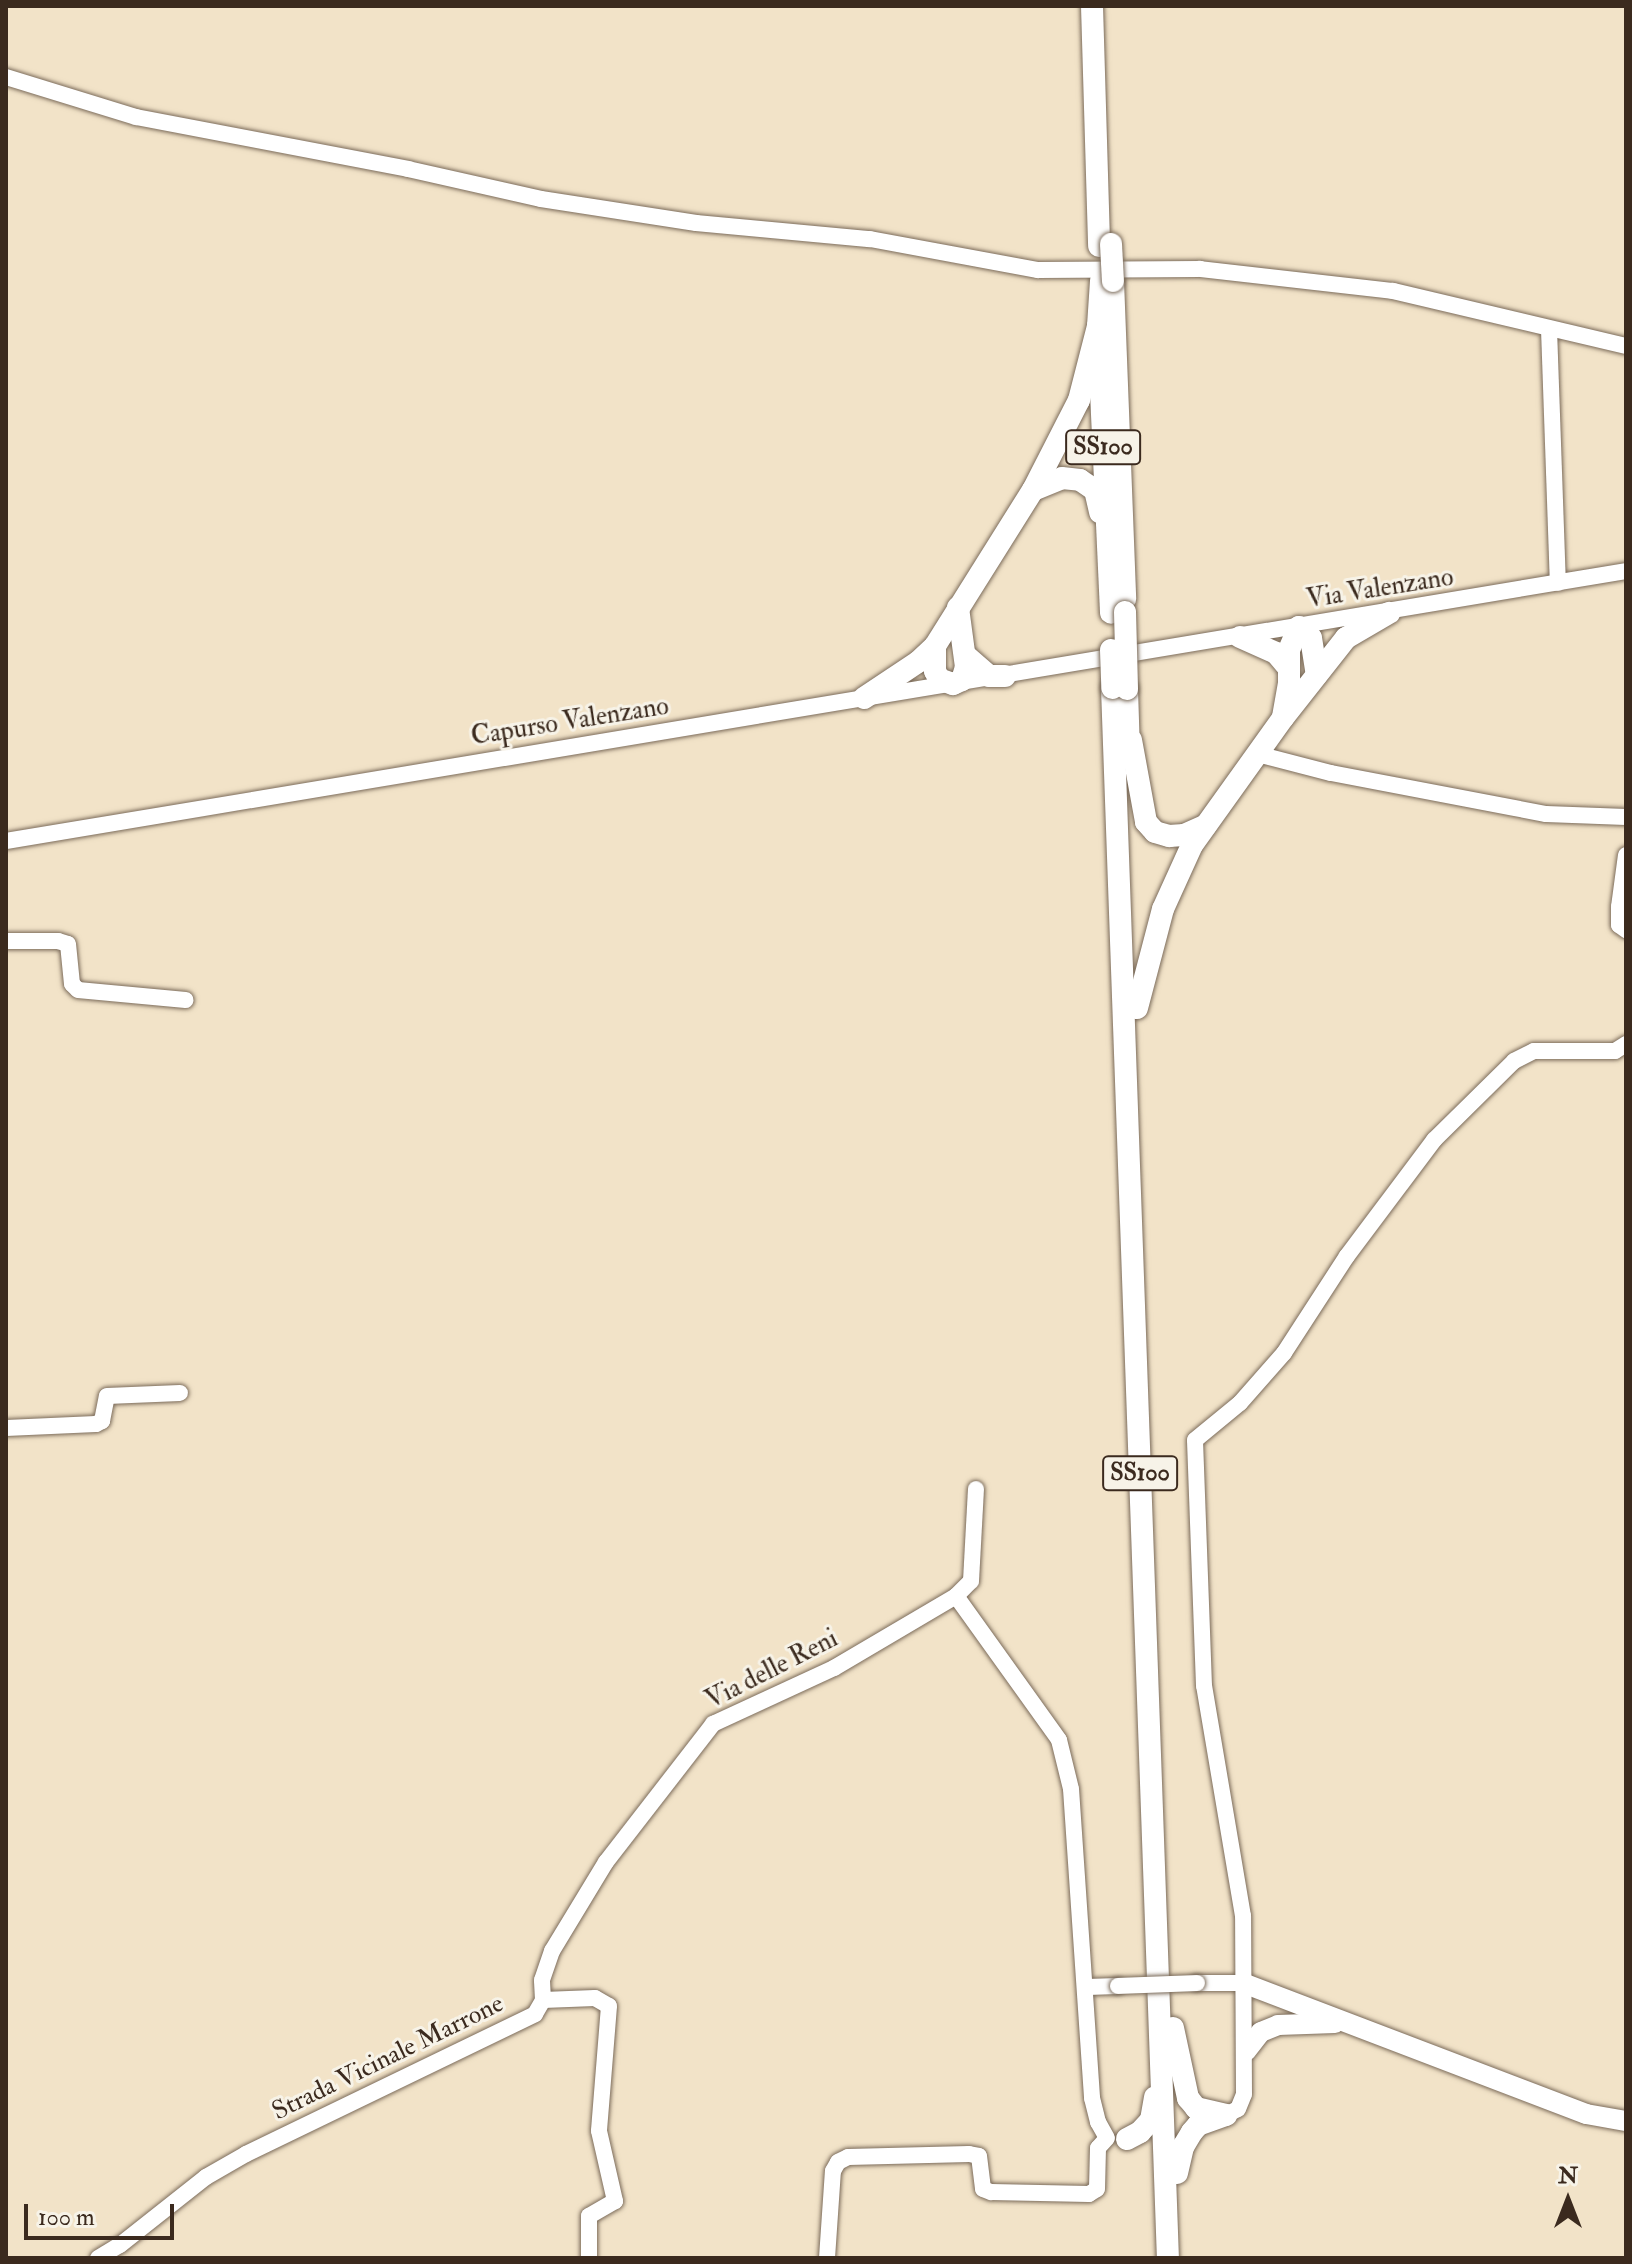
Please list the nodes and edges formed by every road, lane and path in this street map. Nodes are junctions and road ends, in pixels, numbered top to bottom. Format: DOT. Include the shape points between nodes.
graph roads {
  1 [pos="1092,6"];
  2 [pos="1105,6"];
  3 [pos="6,77"];
  4 [pos="1105,245"];
  5 [pos="1107,281"];
  6 [pos="1098,326"];
  7 [pos="1549,329"];
  8 [pos="1626,346"];
  9 [pos="1033,490"];
  10 [pos="1626,571"];
  11 [pos="1558,583"];
  12 [pos="958,607"];
  13 [pos="1115,608"];
  14 [pos="1389,613"];
  15 [pos="1299,627"];
  16 [pos="1240,637"];
  17 [pos="935,646"];
  18 [pos="1142,653"];
  19 [pos="965,655"];
  20 [pos="1111,658"];
  21 [pos="1287,666"];
  22 [pos="1317,675"];
  23 [pos="1005,676"];
  24 [pos="953,684"];
  25 [pos="1119,688"];
  26 [pos="864,698"];
  27 [pos="1283,718"];
  28 [pos="1128,723"];
  29 [pos="1257,754"];
  30 [pos="1626,817"];
  31 [pos="1206,825"];
  32 [pos="6,841"];
  33 [pos="1626,855"];
  34 [pos="1626,930"];
  35 [pos="6,941"];
  36 [pos="186,1000"];
  37 [pos="1137,1008"];
  38 [pos="1626,1044"];
  39 [pos="180,1393"];
  40 [pos="6,1428"];
  41 [pos="976,1489"];
  42 [pos="956,1596"];
  43 [pos="1243,1983"];
  44 [pos="1087,1987"];
  45 [pos="543,2000"];
  46 [pos="1344,2022"];
  47 [pos="1173,2028"];
  48 [pos="1246,2051"];
  49 [pos="1161,2053"];
  50 [pos="1226,2115"];
  51 [pos="1626,2121"];
  52 [pos="1117,2138"];
  53 [pos="1177,2173"];
  54 [pos="1166,2207"];
  55 [pos="98,2258"];
  56 [pos="589,2258"];
  57 [pos="827,2258"];
  58 [pos="1168,2258"];
  59 [pos="1179,2258"];
  1 -- 4 [label="highway, SS100"];
  2 -- 4 [label="highway, SS100"];
  3 -- 7 [label="street" via="136,117 541,199 696,223 870,239 1038,270 1200,269 1393,291"];
  4 -- 5 [label="highway, SS100"];
  5 -- 6 [label="highway, SS100"];
  5 -- 13 [label="highway, SS100"];
  6 -- 9 [label="highway, SS100" via="1079,400"];
  6 -- 13 [label="highway, SS100"];
  7 -- 8 [label="street"];
  7 -- 11 [label="street"];
  9 -- 12 [label="highway, SS100"];
  9 -- 13 [label="highway, SS100" via="1062,478 1080,480 1095,490"];
  10 -- 11 [label="street, Via Valenzano"];
  11 -- 14 [label="street, Via Valenzano"];
  12 -- 17 [label="highway, SS100"];
  12 -- 19 [label="highway"];
  13 -- 20 [label="highway, SS100"];
  13 -- 25 [label="highway, SS100, bridge"];
  14 -- 15 [label="street, Via Valenzano"];
  14 -- 22 [label="highway, SS100" via="1346,638"];
  15 -- 16 [label="street, Via Valenzano"];
  15 -- 21 [label="highway, SS100"];
  15 -- 22 [label="highway" via="1311,638"];
  16 -- 18 [label="street, Via Valenzano"];
  16 -- 21 [label="highway" via="1276,653"];
  17 -- 24 [label="highway" via="935,671 939,679"];
  17 -- 26 [label="highway, SS100"];
  18 -- 20 [label="street, Capurso Valenzano"];
  19 -- 23 [label="highway" via="989,676"];
  19 -- 24 [label="highway" via="962,680"];
  20 -- 23 [label="street, Capurso Valenzano"];
  20 -- 25 [label="highway, SS100, bridge"];
  21 -- 27 [label="highway, SS100"];
  22 -- 27 [label="highway, SS100"];
  23 -- 24 [label="street, Capurso Valenzano"];
  24 -- 26 [label="street, Capurso Valenzano"];
  25 -- 28 [label="highway, SS100"];
  25 -- 49 [label="highway, SS100"];
  26 -- 32 [label="street, Capurso Valenzano"];
  27 -- 29 [label="highway, SS100"];
  28 -- 31 [label="highway" via="1146,822 1169,836"];
  28 -- 37 [label="highway, SS100"];
  29 -- 30 [label="street" via="1546,814"];
  29 -- 31 [label="highway, SS100"];
  31 -- 37 [label="highway, SS100" via="1180,867 1163,909"];
  33 -- 34 [label="street" via="1619,907 1619,925"];
  35 -- 36 [label="street" via="68,944 72,984 78,990"];
  37 -- 47 [label="highway, SS100"];
  38 -- 43 [label="street" via="1615,1051 1534,1051 1514,1061 1434,1140 1347,1256 1284,1353 1240,1403 1195,1440 1204,1686 1243,1916"];
  39 -- 40 [label="street" via="107,1396 102,1421 96,1424"];
  41 -- 42 [label="street" via="971,1581"];
  42 -- 44 [label="street" via="1059,1740 1071,1789"];
  42 -- 45 [label="street, Via delle Reni" via="834,1668 713,1724 606,1862 552,1951 542,1980"];
  43 -- 44 [label="street, bridge"];
  43 -- 46 [label="main road"];
  43 -- 48 [label="street"];
  44 -- 52 [label="street" via="1092,2098 1098,2122"];
  45 -- 55 [label="street, Strada Vicinale Marrone" via="535,2014 206,2177"];
  45 -- 56 [label="street, Strada Vicinale Marrone" via="595,1998 609,2006 599,2131 615,2201 589,2216"];
  46 -- 48 [label="main road" via="1278,2025 1261,2032"];
  46 -- 51 [label="main road" via="1586,2114"];
  47 -- 50 [label="highway, SS100" via="1188,2098 1196,2108"];
  47 -- 53 [label="highway, SS100"];
  48 -- 50 [label="street" via="1244,2094 1238,2109"];
  49 -- 52 [label="highway, SS100" via="1151,2120 1140,2132"];
  49 -- 54 [label="highway, SS100"];
  50 -- 53 [label="highway, SS100" via="1192,2132"];
  52 -- 54 [label="highway, SS100" via="1150,2154"];
  52 -- 57 [label="street" via="1098,2148 1097,2189 1089,2194 991,2192 983,2189 979,2156 969,2154 848,2157 833,2171"];
  53 -- 59 [label="highway, SS100"];
  54 -- 58 [label="highway, SS100"];
}
